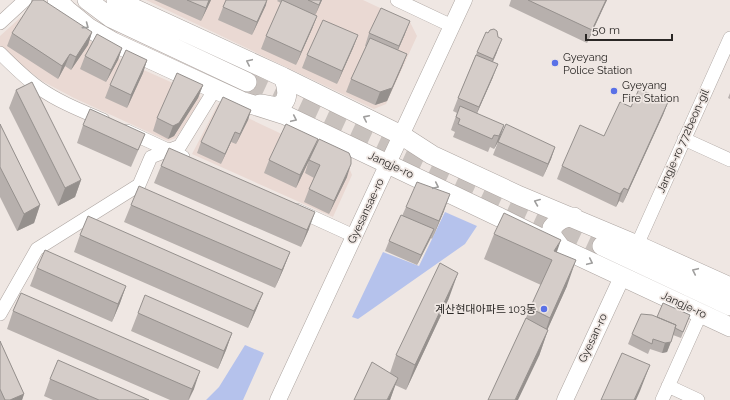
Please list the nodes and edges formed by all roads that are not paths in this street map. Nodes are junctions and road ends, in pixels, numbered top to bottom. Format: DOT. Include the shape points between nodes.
graph roads {
  1 [pos="25,0"];
  2 [pos="57,0"];
  3 [pos="87,0"];
  4 [pos="116,0"];
  5 [pos="397,0"];
  6 [pos="464,0"];
  7 [pos="0,23"];
  8 [pos="452,26"];
  9 [pos="730,38"];
  10 [pos="0,53"];
  11 [pos="283,77"];
  12 [pos="247,82"];
  13 [pos="215,89"];
  14 [pos="241,101"];
  15 [pos="401,135"];
  16 [pos="684,138"];
  17 [pos="167,150"];
  18 [pos="730,160"];
  19 [pos="196,163"];
  20 [pos="388,164"];
  21 [pos="282,203"];
  22 [pos="574,217"];
  23 [pos="354,236"];
  24 [pos="637,245"];
  25 [pos="602,246"];
  26 [pos="561,248"];
  27 [pos="622,277"];
  28 [pos="730,287"];
  29 [pos="730,306"];
  30 [pos="701,313"];
  31 [pos="0,314"];
  32 [pos="730,327"];
  33 [pos="668,386"];
  34 [pos="278,400"];
  35 [pos="565,400"];
  36 [pos="662,400"];
  37 [pos="698,400"];
  1 -- 7 [label="street"];
  2 -- 13 [label="main road, Jangje-ro, one-way" via="90,28 113,42"];
  3 -- 12 [label="main road" via="111,18"];
  11 -- 4 [label="main road, one-way"];
  5 -- 8 [label="street"];
  6 -- 8 [label="street, Gyesansae-ro"];
  8 -- 15 [label="street, Gyesansae-ro"];
  9 -- 16 [label="street, Jangje-ro 772beon-gil"];
  10 -- 17 [label="street" via="41,89"];
  11 -- 14 [label="main road" via="287,95 283,103 277,106"];
  15 -- 11 [label="main road, one-way"];
  13 -- 14 [label="main road, Jangje-ro"];
  13 -- 17 [label="street" via="180,146"];
  14 -- 20 [label="main road, Jangje-ro, one-way" via="285,115"];
  15 -- 20 [label="street, Gyesansae-ro"];
  22 -- 15 [label="main road, one-way" via="520,196 432,155"];
  16 -- 18 [label="street"];
  16 -- 24 [label="street, Jangje-ro 772beon-gil"];
  17 -- 19 [label="street"];
  17 -- 31 [label="street" via="151,157 139,185 37,249"];
  20 -- 23 [label="street, Gyesansae-ro"];
  20 -- 26 [label="main road, Jangje-ro, one-way"];
  21 -- 23 [label="street"];
  22 -- 24 [label="main road"];
  22 -- 26 [label="main road" via="558,221 552,228 552,236"];
  23 -- 34 [label="street, Gyesansae-ro"];
  28 -- 24 [label="main road, one-way"];
  25 -- 29 [label="main road, Jangje-ro"];
  26 -- 27 [label="main road, Jangje-ro, one-way"];
  27 -- 30 [label="main road, Jangje-ro"];
  27 -- 35 [label="street, Gyesan-ro"];
  30 -- 32 [label="main road, Jangje-ro"];
  30 -- 33 [label="street"];
  33 -- 36 [label="street"];
  33 -- 37 [label="street"];
}
